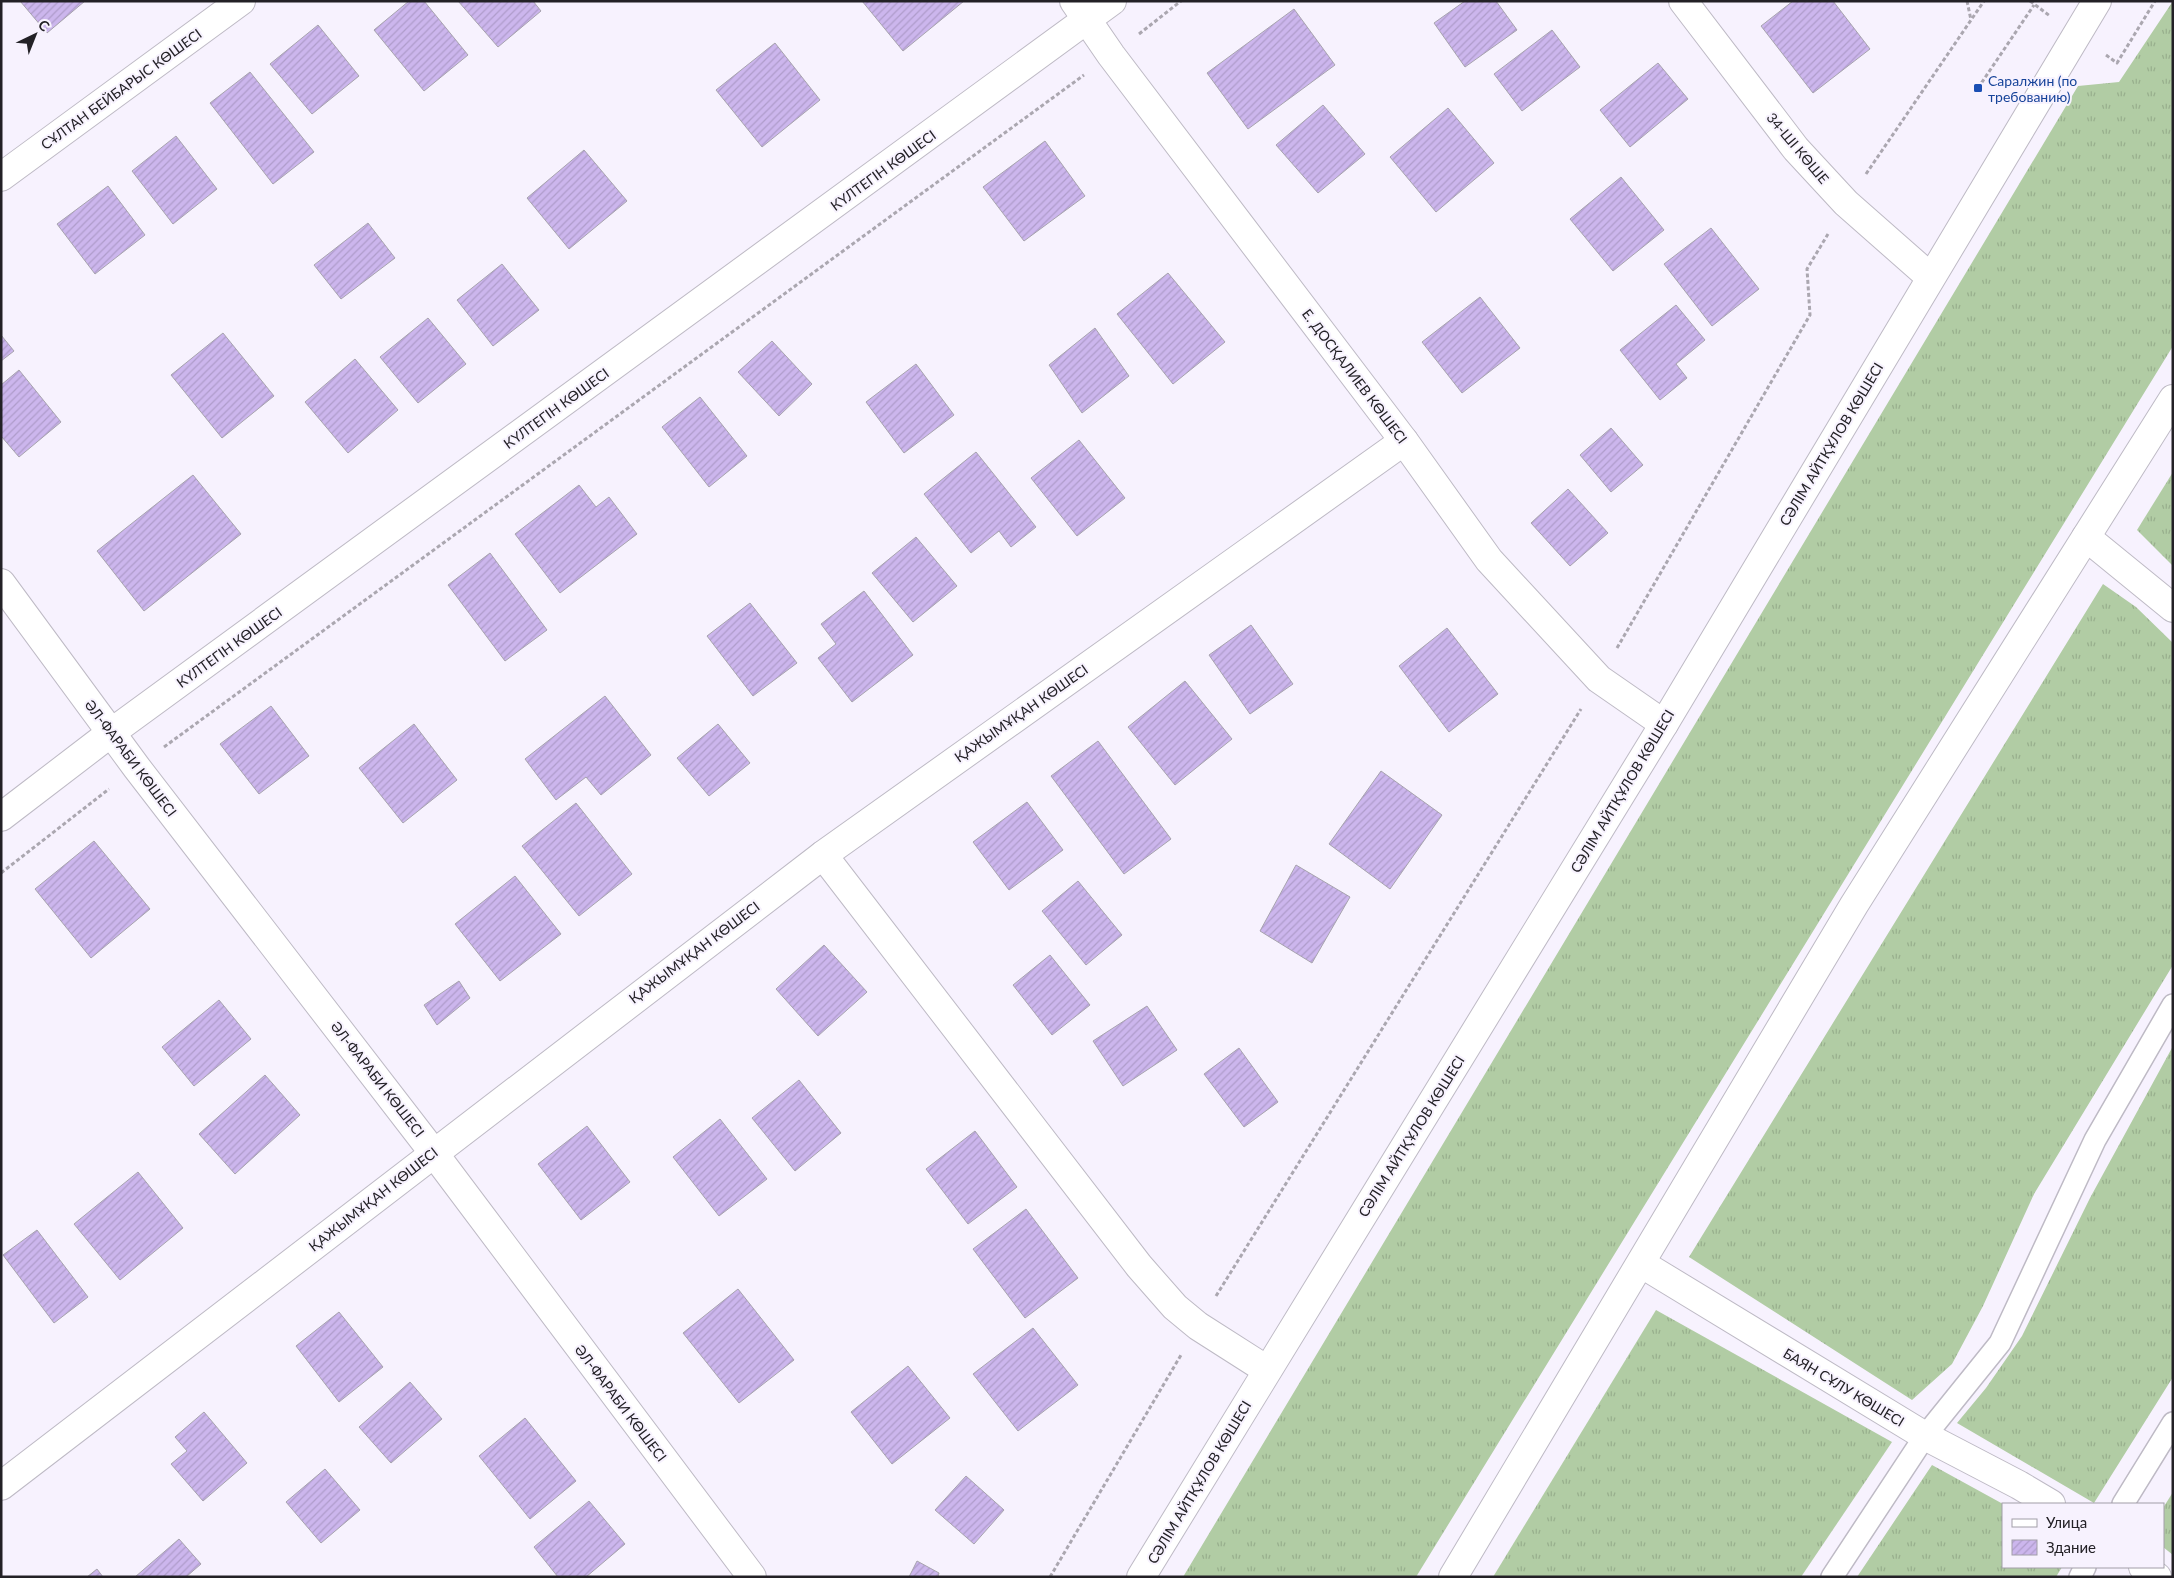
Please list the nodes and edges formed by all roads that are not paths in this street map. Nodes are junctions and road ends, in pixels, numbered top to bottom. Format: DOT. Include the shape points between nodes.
graph roads {
  1 [pos="241,1"];
  2 [pos="1112,1"];
  3 [pos="1683,1"];
  4 [pos="2097,1"];
  5 [pos="1081,11"];
  6 [pos="1,177"];
  7 [pos="1930,277"];
  8 [pos="2173,399"];
  9 [pos="1404,441"];
  10 [pos="2086,537"];
  11 [pos="1,583"];
  12 [pos="2173,608"];
  13 [pos="1664,724"];
  14 [pos="112,732"];
  15 [pos="1,817"];
  16 [pos="823,854"];
  17 [pos="2173,1005"];
  18 [pos="433,1152"];
  19 [pos="1642,1264"];
  20 [pos="1267,1370"];
  21 [pos="2173,1424"];
  22 [pos="1925,1436"];
  23 [pos="1,1486"];
  24 [pos="2049,1503"];
  25 [pos="2123,1503"];
  26 [pos="2144,1568"];
  27 [pos="750,1576"];
  28 [pos="1141,1577"];
  29 [pos="1453,1577"];
  30 [pos="1832,1577"];
  31 [pos="2157,1577"];
  1 -- 6 [label="main road, СҰЛТАН БЕЙБАРЫС КӨШЕСІ"];
  2 -- 5 [label="main road, КҮЛТЕГІН КӨШЕСІ"];
  3 -- 7 [label="main road, 34-ШІ КӨШЕ" via="1796,149 1846,203"];
  4 -- 7 [label="main road, СӘЛІМ АЙТҚҰЛОВ КӨШЕСІ"];
  5 -- 9 [label="main road, Е. ДОСҚАЛИЕВ КӨШЕСІ"];
  5 -- 14 [label="main road, КҮЛТЕГІН КӨШЕСІ"];
  7 -- 13 [label="main road, СӘЛІМ АЙТҚҰЛОВ КӨШЕСІ"];
  8 -- 10 [label="main road"];
  9 -- 13 [label="main road, Е. ДОСҚАЛИЕВ КӨШЕСІ" via="1489,560 1599,679"];
  9 -- 16 [label="main road, ҚАЖЫМҰҚАН КӨШЕСІ"];
  10 -- 12 [label="main road"];
  10 -- 19 [label="main road" via="1854,905"];
  11 -- 14 [label="main road, ӘЛ-ФАРАБИ КӨШЕСІ"];
  13 -- 20 [label="main road, СӘЛІМ АЙТҚҰЛОВ КӨШЕСІ"];
  14 -- 15 [label="main road, КҮЛТЕГІН КӨШЕСІ"];
  14 -- 18 [label="main road, ӘЛ-ФАРАБИ КӨШЕСІ" via="136,768"];
  16 -- 18 [label="main road, ҚАЖЫМҰҚАН КӨШЕСІ"];
  16 -- 20 [label="main road" via="1139,1266 1175,1307 1198,1326"];
  17 -- 22 [label="lane" via="2095,1140 2000,1343"];
  18 -- 23 [label="main road, ҚАЖЫМҰҚАН КӨШЕСІ"];
  18 -- 27 [label="main road, ӘЛ-ФАРАБИ КӨШЕСІ"];
  19 -- 22 [label="main road, БАЯН СҰЛУ КӨШЕСІ"];
  19 -- 29 [label="main road"];
  20 -- 28 [label="main road, СӘЛІМ АЙТҚҰЛОВ КӨШЕСІ"];
  21 -- 25 [label="lane"];
  22 -- 24 [label="main road, БАЯН СҰЛУ КӨШЕСІ"];
  22 -- 30 [label="lane"];
  26 -- 31 [label="main road"];
}
